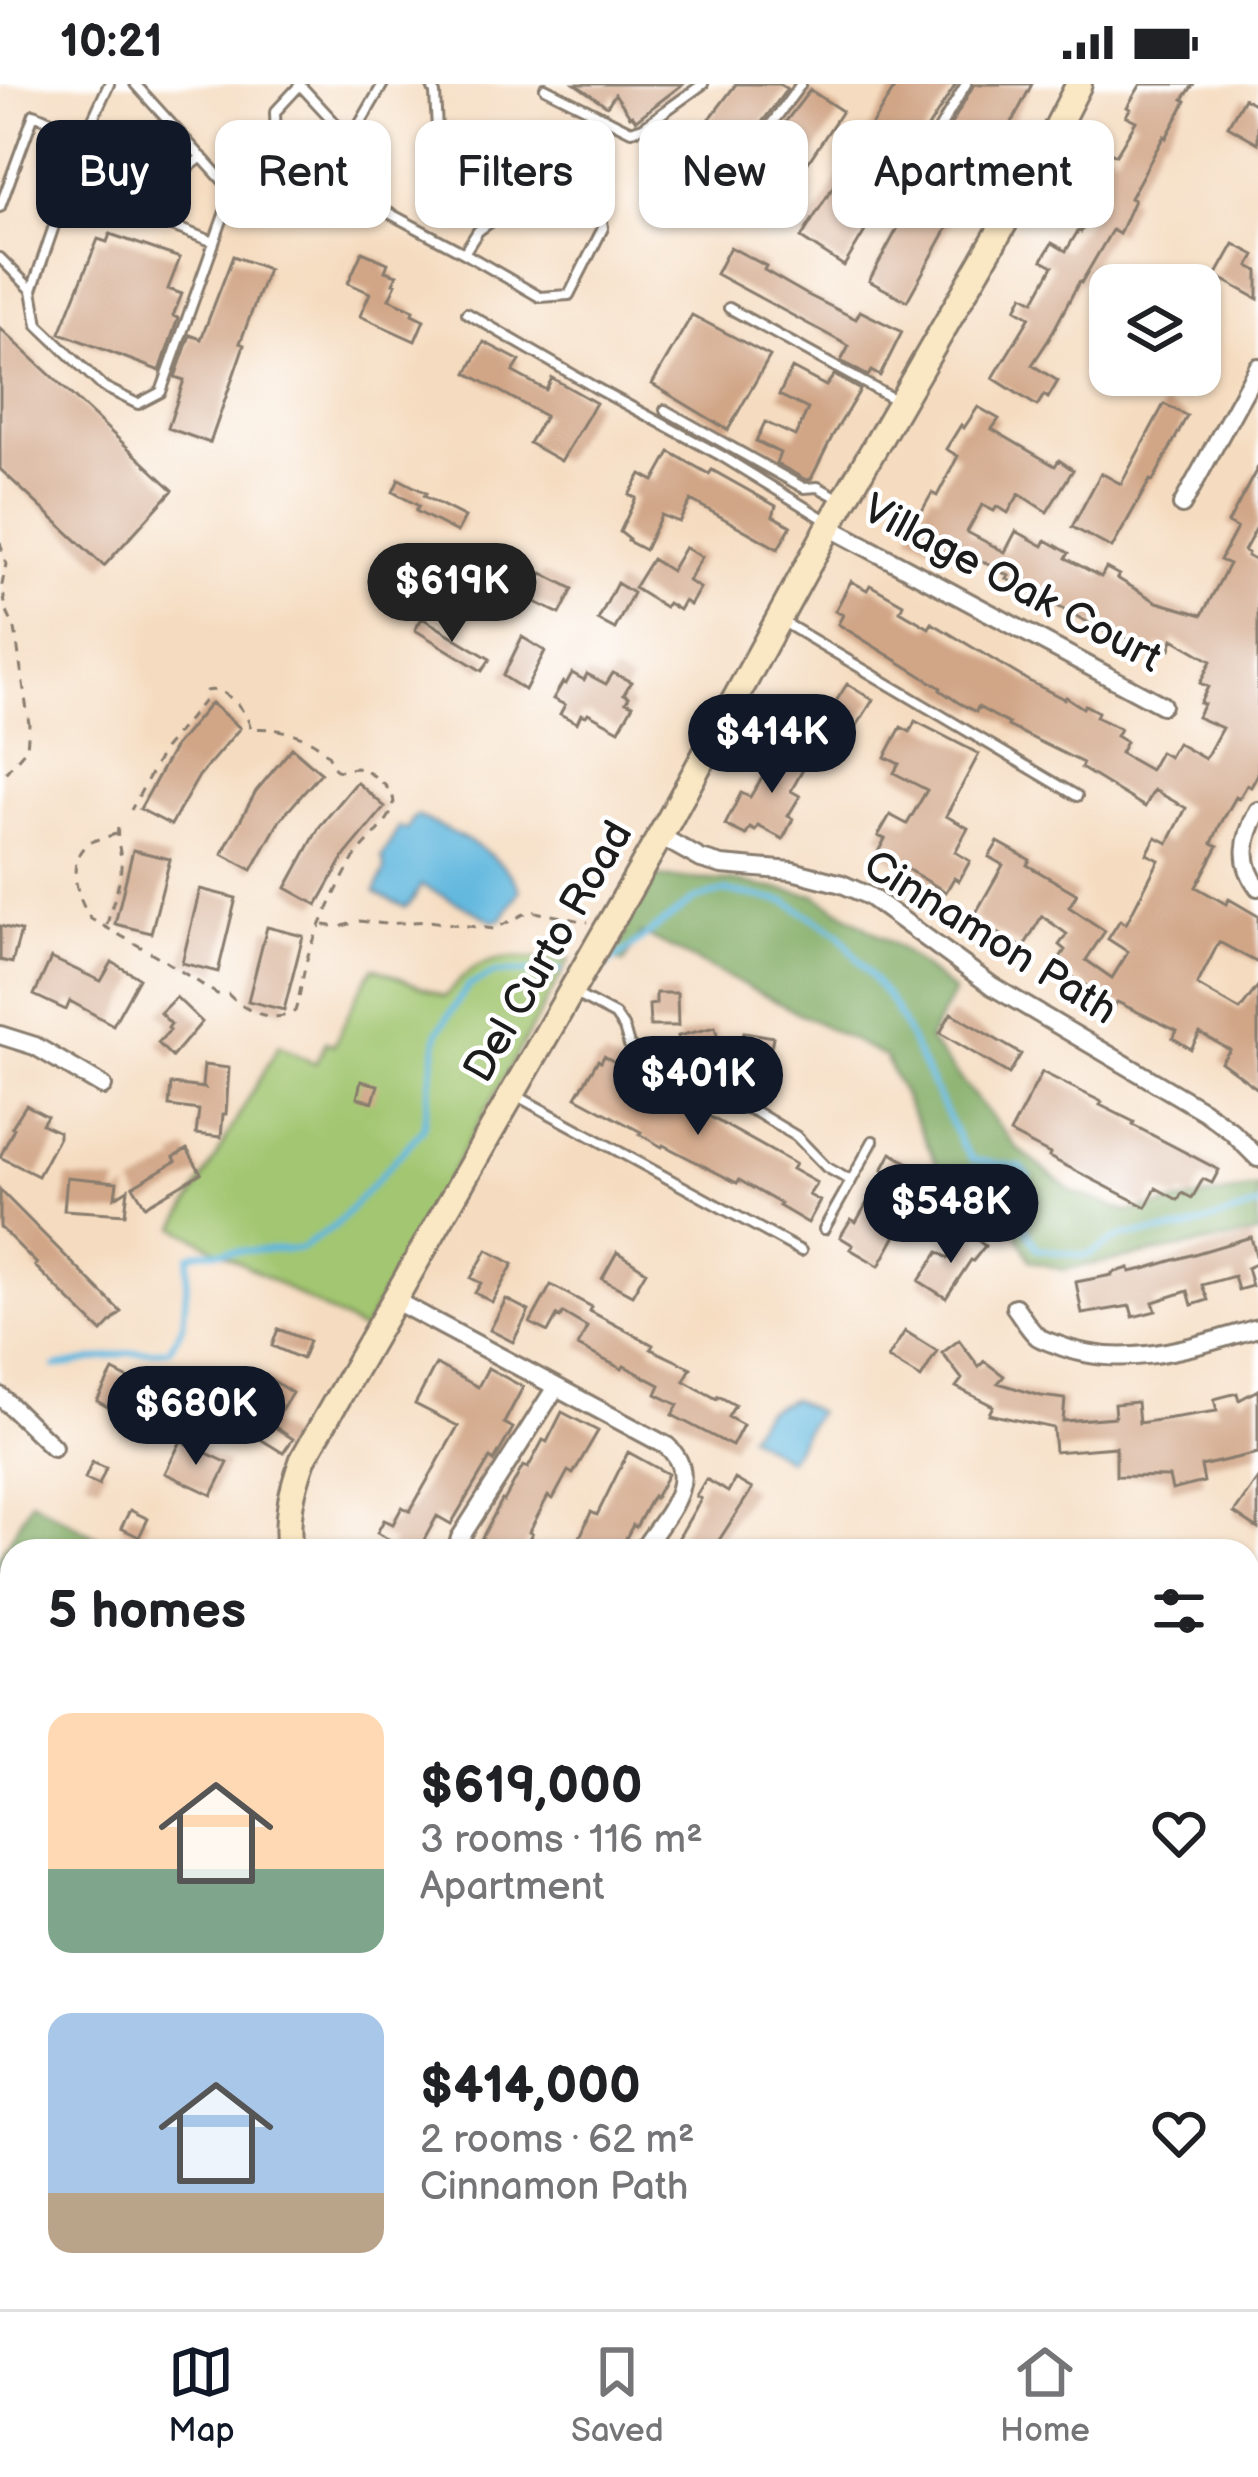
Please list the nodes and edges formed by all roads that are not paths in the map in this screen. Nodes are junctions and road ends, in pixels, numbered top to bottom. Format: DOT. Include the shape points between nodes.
graph roads {
  1 [pos="109,84"];
  2 [pos="135,84"];
  3 [pos="300,84"];
  4 [pos="382,84"];
  5 [pos="431,84"];
  6 [pos="703,84"];
  7 [pos="801,84"];
  8 [pos="965,84"];
  9 [pos="1079,84"];
  10 [pos="544,88"];
  11 [pos="48,120"];
  12 [pos="92,120"];
  13 [pos="275,120"];
  14 [pos="333,120"];
  15 [pos="361,120"];
  16 [pos="436,120"];
  17 [pos="774,120"];
  18 [pos="944,120"];
  19 [pos="1060,120"];
  20 [pos="202,157"];
  21 [pos="191,165"];
  22 [pos="0,207"];
  23 [pos="391,214"];
  24 [pos="53,228"];
  25 [pos="178,228"];
  26 [pos="483,228"];
  27 [pos="603,228"];
  28 [pos="1001,228"];
  29 [pos="214,242"];
  30 [pos="464,253"];
  31 [pos="0,258"];
  32 [pos="32,290"];
  33 [pos="729,308"];
  34 [pos="466,313"];
  35 [pos="1258,367"];
  36 [pos="900,403"];
  37 [pos="665,410"];
  38 [pos="844,500"];
  39 [pos="1182,505"];
  40 [pos="830,525"];
  41 [pos="778,620"];
  42 [pos="1162,705"];
  43 [pos="1077,796"];
  44 [pos="1258,811"];
  45 [pos="660,836"];
  46 [pos="1258,887"];
  47 [pos="570,992"];
  48 [pos="0,1035"];
  49 [pos="103,1086"];
  50 [pos="513,1093"];
  51 [pos="873,1141"];
  52 [pos="1258,1158"];
  53 [pos="851,1181"];
  54 [pos="824,1229"];
  55 [pos="801,1251"];
  56 [pos="394,1300"];
  57 [pos="1015,1307"];
  58 [pos="1258,1328"];
  59 [pos="556,1387"];
  60 [pos="0,1396"];
  61 [pos="53,1447"];
  62 [pos="290,1539"];
  63 [pos="460,1539"];
  64 [pos="649,1539"];
  1 -- 12 [label="lane"];
  2 -- 20 [label="lane"];
  3 -- 13 [label="lane"];
  3 -- 14 [label="lane"];
  4 -- 15 [label="lane"];
  5 -- 16 [label="lane"];
  6 -- 10 [label="lane" via="631,131"];
  7 -- 17 [label="lane"];
  8 -- 18 [label="lane"];
  9 -- 19 [label="street, Del Curto Road"];
  11 -- 22 [label="lane" via="34,114"];
  20 -- 21 [label="lane"];
  20 -- 29 [label="lane" via="226,184"];
  23 -- 30 [label="lane"];
  24 -- 32 [label="lane"];
  25 -- 29 [label="lane"];
  26 -- 30 [label="lane"];
  27 -- 30 [label="lane" via="569,295 540,297"];
  28 -- 36 [label="street, Del Curto Road"];
  29 -- 32 [label="lane" via="160,392 139,404 102,386 38,326"];
  31 -- 32 [label="lane"];
  33 -- 36 [label="lane"];
  34 -- 40 [label="lane"];
  35 -- 39 [label="street"];
  36 -- 38 [label="street, Del Curto Road"];
  37 -- 38 [label="lane" via="804,488"];
  38 -- 40 [label="street, Del Curto Road"];
  40 -- 41 [label="street, Del Curto Road"];
  40 -- 42 [label="street, Village Oak Court"];
  41 -- 43 [label="lane"];
  41 -- 45 [label="street, Del Curto Road"];
  44 -- 46 [label="street" via="1244,848"];
  45 -- 47 [label="street, Del Curto Road"];
  45 -- 52 [label="street, Cinnamon Path" via="701,859 792,871 869,896 992,986 1204,1111"];
  47 -- 50 [label="street, Del Curto Road"];
  47 -- 53 [label="lane" via="615,1015 646,1062 757,1112"];
  48 -- 49 [label="street"];
  50 -- 55 [label="lane"];
  50 -- 56 [label="street, Del Curto Road"];
  51 -- 53 [label="lane"];
  53 -- 54 [label="lane"];
  56 -- 59 [label="street"];
  56 -- 62 [label="street, Del Curto Road" via="304,1459 292,1490"];
  57 -- 58 [label="street" via="1038,1337 1104,1357 1171,1352"];
  59 -- 63 [label="street"];
  59 -- 64 [label="street" via="676,1455 683,1481"];
  60 -- 61 [label="street"];
}
